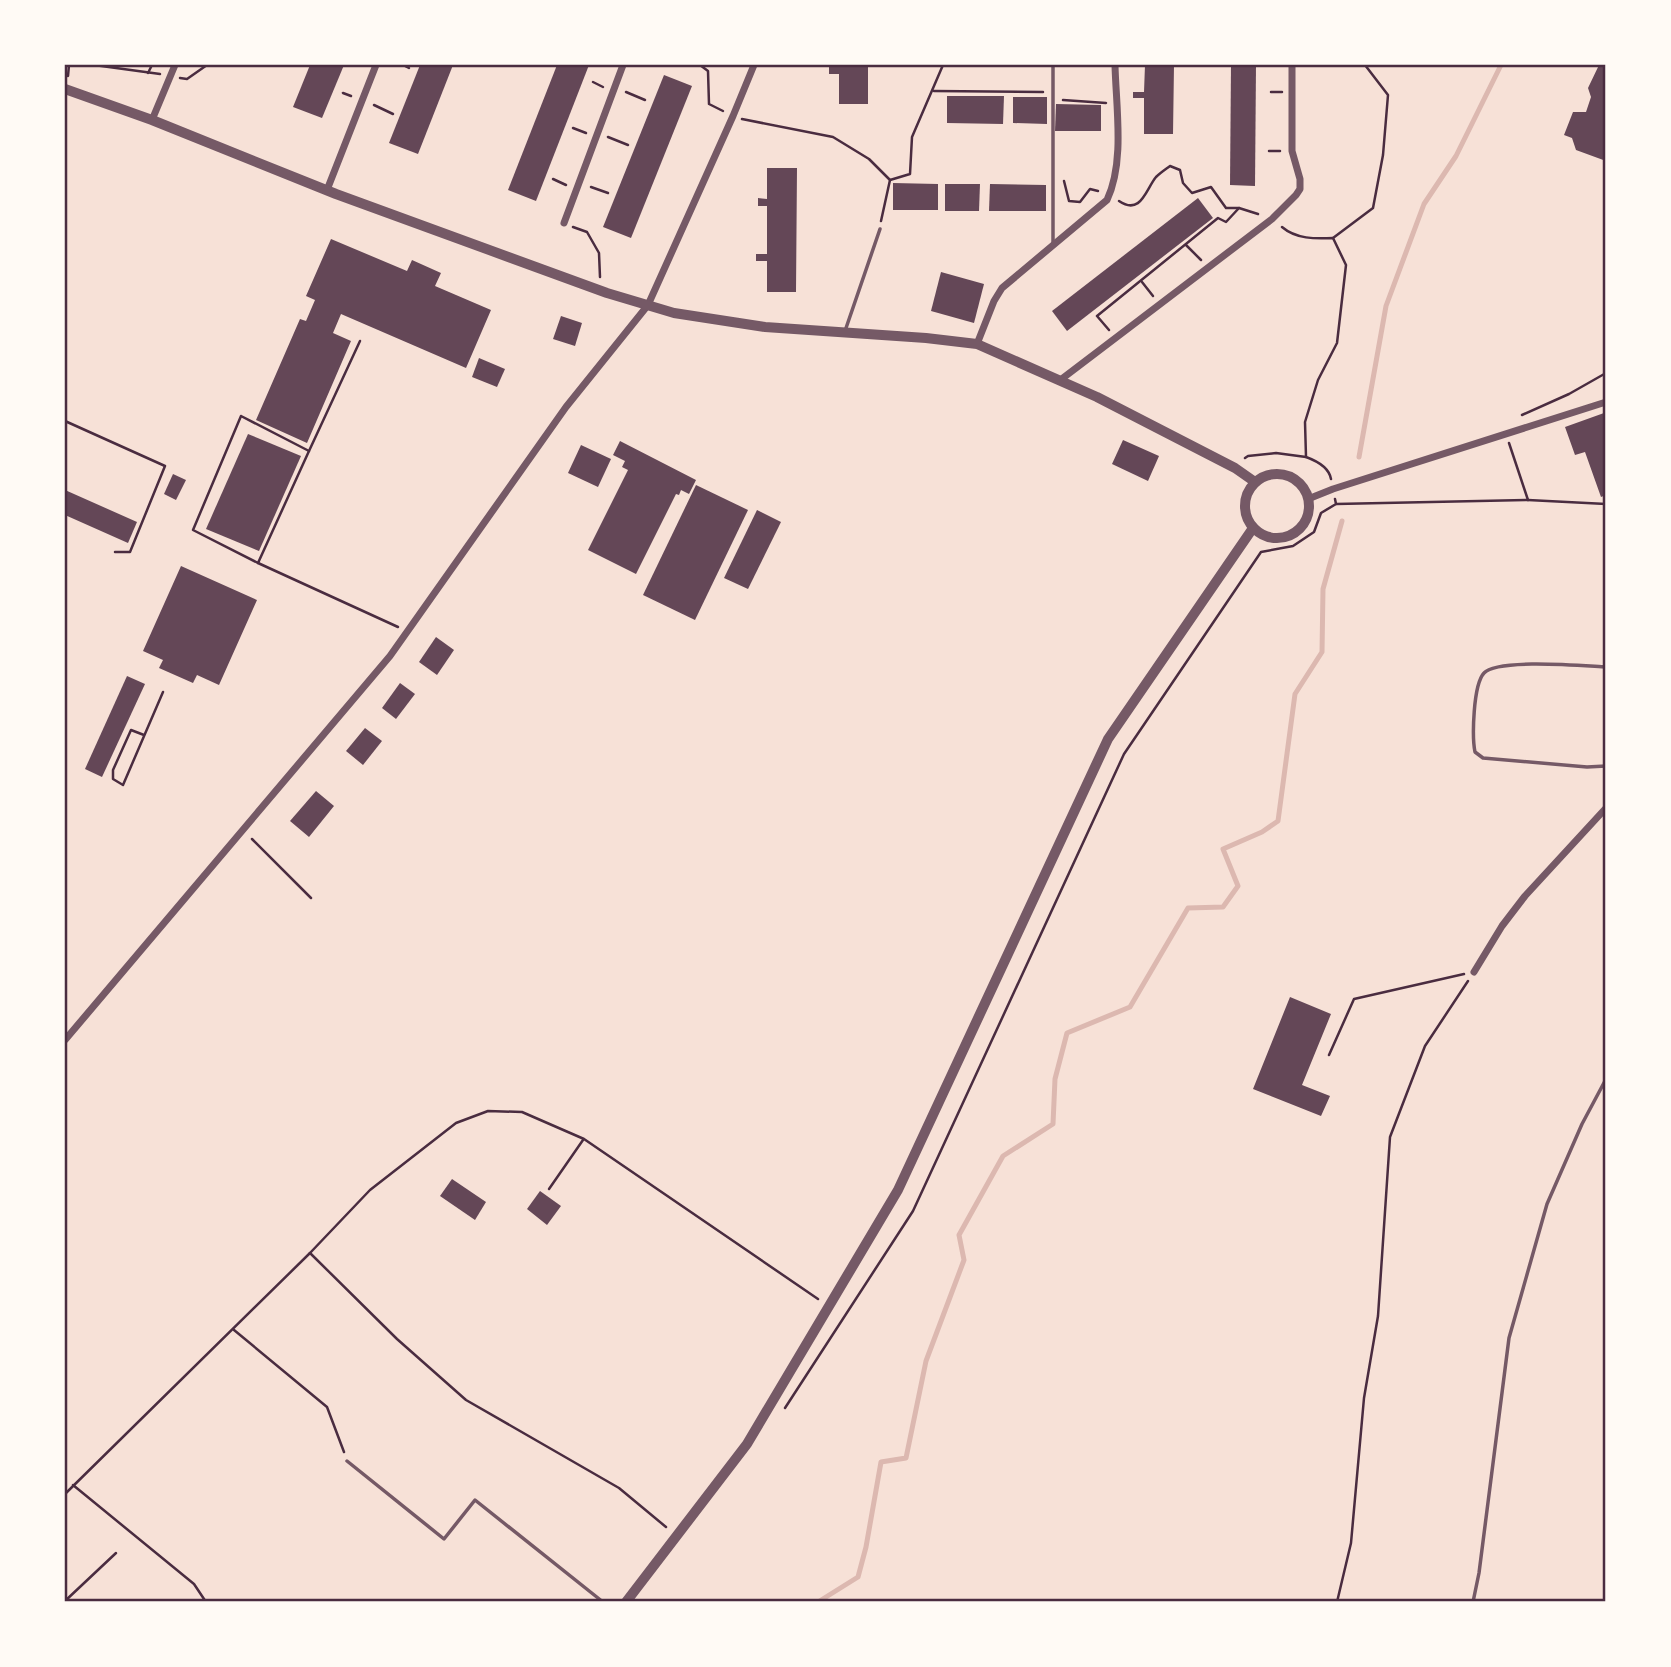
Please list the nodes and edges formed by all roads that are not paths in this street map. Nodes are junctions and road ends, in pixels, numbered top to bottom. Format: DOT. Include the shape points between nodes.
graph roads {
  1 [pos="175,65"];
  2 [pos="376,65"];
  3 [pos="623,65"];
  4 [pos="754,65"];
  5 [pos="1053,65"];
  6 [pos="1115,65"];
  7 [pos="1292,65"];
  8 [pos="65,89"];
  9 [pos="152,120"];
  10 [pos="327,190"];
  11 [pos="564,223"];
  12 [pos="880,229"];
  13 [pos="1053,246"];
  14 [pos="648,305"];
  15 [pos="844,333"];
  16 [pos="977,345"];
  17 [pos="1059,381"];
  18 [pos="1606,402"];
  19 [pos="1255,482"];
  20 [pos="1308,499"];
  21 [pos="1253,528"];
  22 [pos="1606,667"];
  23 [pos="1606,766"];
  24 [pos="1606,808"];
  25 [pos="1474,972"];
  26 [pos="65,1040"];
  27 [pos="1606,1079"];
  28 [pos="347,1461"];
  29 [pos="603,1602"];
  30 [pos="625,1602"];
  31 [pos="1473,1602"];
  1 -- 9 [label="street"];
  2 -- 10 [label="street"];
  3 -- 11 [label="street"];
  4 -- 14 [label="street"];
  5 -- 13 [label="lane"];
  6 -- 13 [label="street" via="1117,168 1109,195"];
  7 -- 17 [label="street" via="1292,151 1300,179 1296,195 1272,219"];
  8 -- 9 [label="street"];
  9 -- 10 [label="street"];
  10 -- 14 [label="street"];
  12 -- 15 [label="lane"];
  13 -- 16 [label="street" via="1002,288"];
  14 -- 15 [label="street" via="709,320"];
  14 -- 26 [label="street" via="566,407 390,656"];
  15 -- 16 [label="street"];
  16 -- 17 [label="street"];
  17 -- 19 [label="street"];
  18 -- 20 [label="street"];
  19 -- 20 [label="street" via="1265,476 1287,475 1304,489"];
  19 -- 21 [label="street" via="1245,510"];
  20 -- 21 [label="street" via="1306,519 1292,534 1272,538"];
  21 -- 30 [label="street" via="1108,739 898,1190 747,1444"];
  22 -- 23 [label="lane" via="1492,667 1479,683 1472,738 1475,752 1483,758"];
  24 -- 25 [label="street" via="1525,896"];
  27 -- 31 [label="lane" via="1547,1204 1509,1338"];
  28 -- 29 [label="lane" via="444,1539 475,1500"];
}
